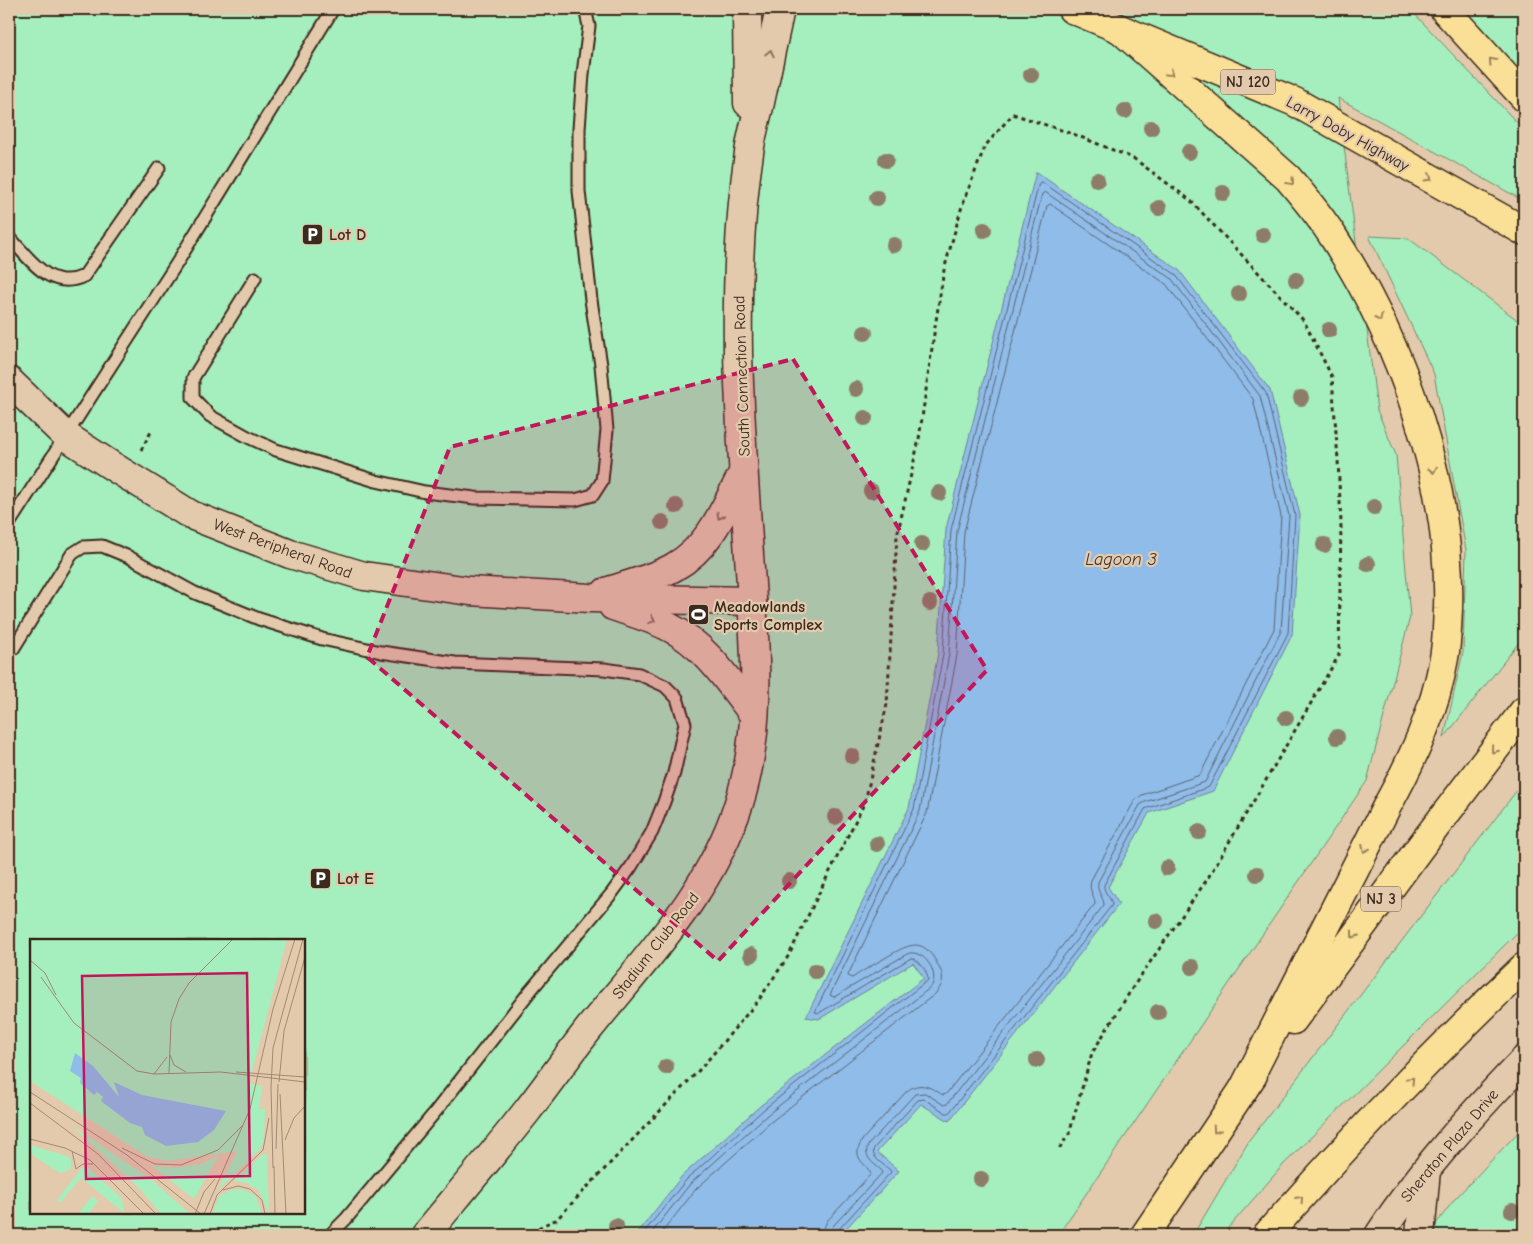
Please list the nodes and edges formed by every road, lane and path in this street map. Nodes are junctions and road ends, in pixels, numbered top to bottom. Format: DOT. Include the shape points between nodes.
graph roads {
  1 [pos="333,9"];
  2 [pos="585,9"];
  3 [pos="747,9"];
  4 [pos="780,9"];
  5 [pos="1072,9"];
  6 [pos="1444,9"];
  7 [pos="1120,29"];
  8 [pos="1524,98"];
  9 [pos="749,152"];
  10 [pos="159,168"];
  11 [pos="1482,208"];
  12 [pos="1524,231"];
  13 [pos="9,236"];
  14 [pos="1524,244"];
  15 [pos="256,278"];
  16 [pos="9,381"];
  17 [pos="151,432"];
  18 [pos="66,436"];
  19 [pos="141,450"];
  20 [pos="744,474"];
  21 [pos="9,524"];
  22 [pos="590,598"];
  23 [pos="752,601"];
  24 [pos="13,649"];
  25 [pos="1524,711"];
  26 [pos="754,715"];
  27 [pos="1524,967"];
  28 [pos="1524,1060"];
  29 [pos="1243,1090"];
  30 [pos="1059,1149"];
  31 [pos="1426,1170"];
  32 [pos="330,1235"];
  33 [pos="425,1235"];
  34 [pos="524,1235"];
  35 [pos="1145,1235"];
  36 [pos="1268,1235"];
  37 [pos="1379,1235"];
  38 [pos="1420,1235"];
  1 -- 18 [label="lane"];
  2 -- 15 [label="lane" via="588,26 579,129 579,191 607,430 602,482 593,495 575,500 548,500 475,498 425,492 376,481 276,450 210,416 192,398 193,378"];
  3 -- 9 [label="street, South Connection Road"];
  9 -- 4 [label="street, South Connection Road, one-way"];
  5 -- 7 [label="highway, Larry Doby Highway / NJ 120"];
  8 -- 6 [label="highway, one-way"];
  7 -- 11 [label="highway, Larry Doby Highway / NJ 120, one-way" via="1295,102"];
  7 -- 29 [label="highway, one-way" via="1288,178 1334,238 1374,309 1399,364 1431,460 1443,525 1447,626 1438,688 1428,718 1405,772"];
  9 -- 20 [label="street, South Connection Road" via="738,307"];
  10 -- 13 [label="lane" via="84,276 75,281 58,280 41,272"];
  11 -- 12 [label="highway, NJ 120"];
  11 -- 14 [label="highway"];
  16 -- 18 [label="street, West Peripheral Road"];
  17 -- 19 [label="path"];
  18 -- 21 [label="lane"];
  18 -- 22 [label="street, West Peripheral Road" via="191,515 300,557 364,576 470,591"];
  20 -- 22 [label="street, one-way" via="713,530 686,559 672,568"];
  20 -- 23 [label="street, South Connection Road"];
  22 -- 23 [label="street, West Peripheral Road"];
  22 -- 26 [label="street, one-way" via="682,634 708,656"];
  23 -- 26 [label="street, Stadium Club Road"];
  24 -- 32 [label="lane" via="72,554 83,547 102,546 195,593 259,620 322,639 455,663 604,669 639,674 665,686 677,698 685,724 674,773 652,832 630,867 436,1111"];
  25 -- 29 [label="highway, NJ 3, one-way" via="1371,912"];
  26 -- 33 [label="street, Stadium Club Road" via="740,800 717,857 695,895 529,1109"];
  36 -- 27 [label="highway, one-way" via="1416,1074"];
  28 -- 31 [label="street, Sheraton Plaza Drive"];
  29 -- 35 [label="highway, NJ 3, one-way"];
  30 -- 34 [label="path" via="1069,1134 1092,1052 1206,881 1339,656 1341,514 1332,377 1304,321 1190,200 1133,158 1012,114 985,146 962,206 944,270 919,439 897,536 887,704 865,802 788,955 758,1000 702,1067 556,1220"];
  31 -- 37 [label="street, Sheraton Plaza Drive"];
  31 -- 38 [label="street"];
}
